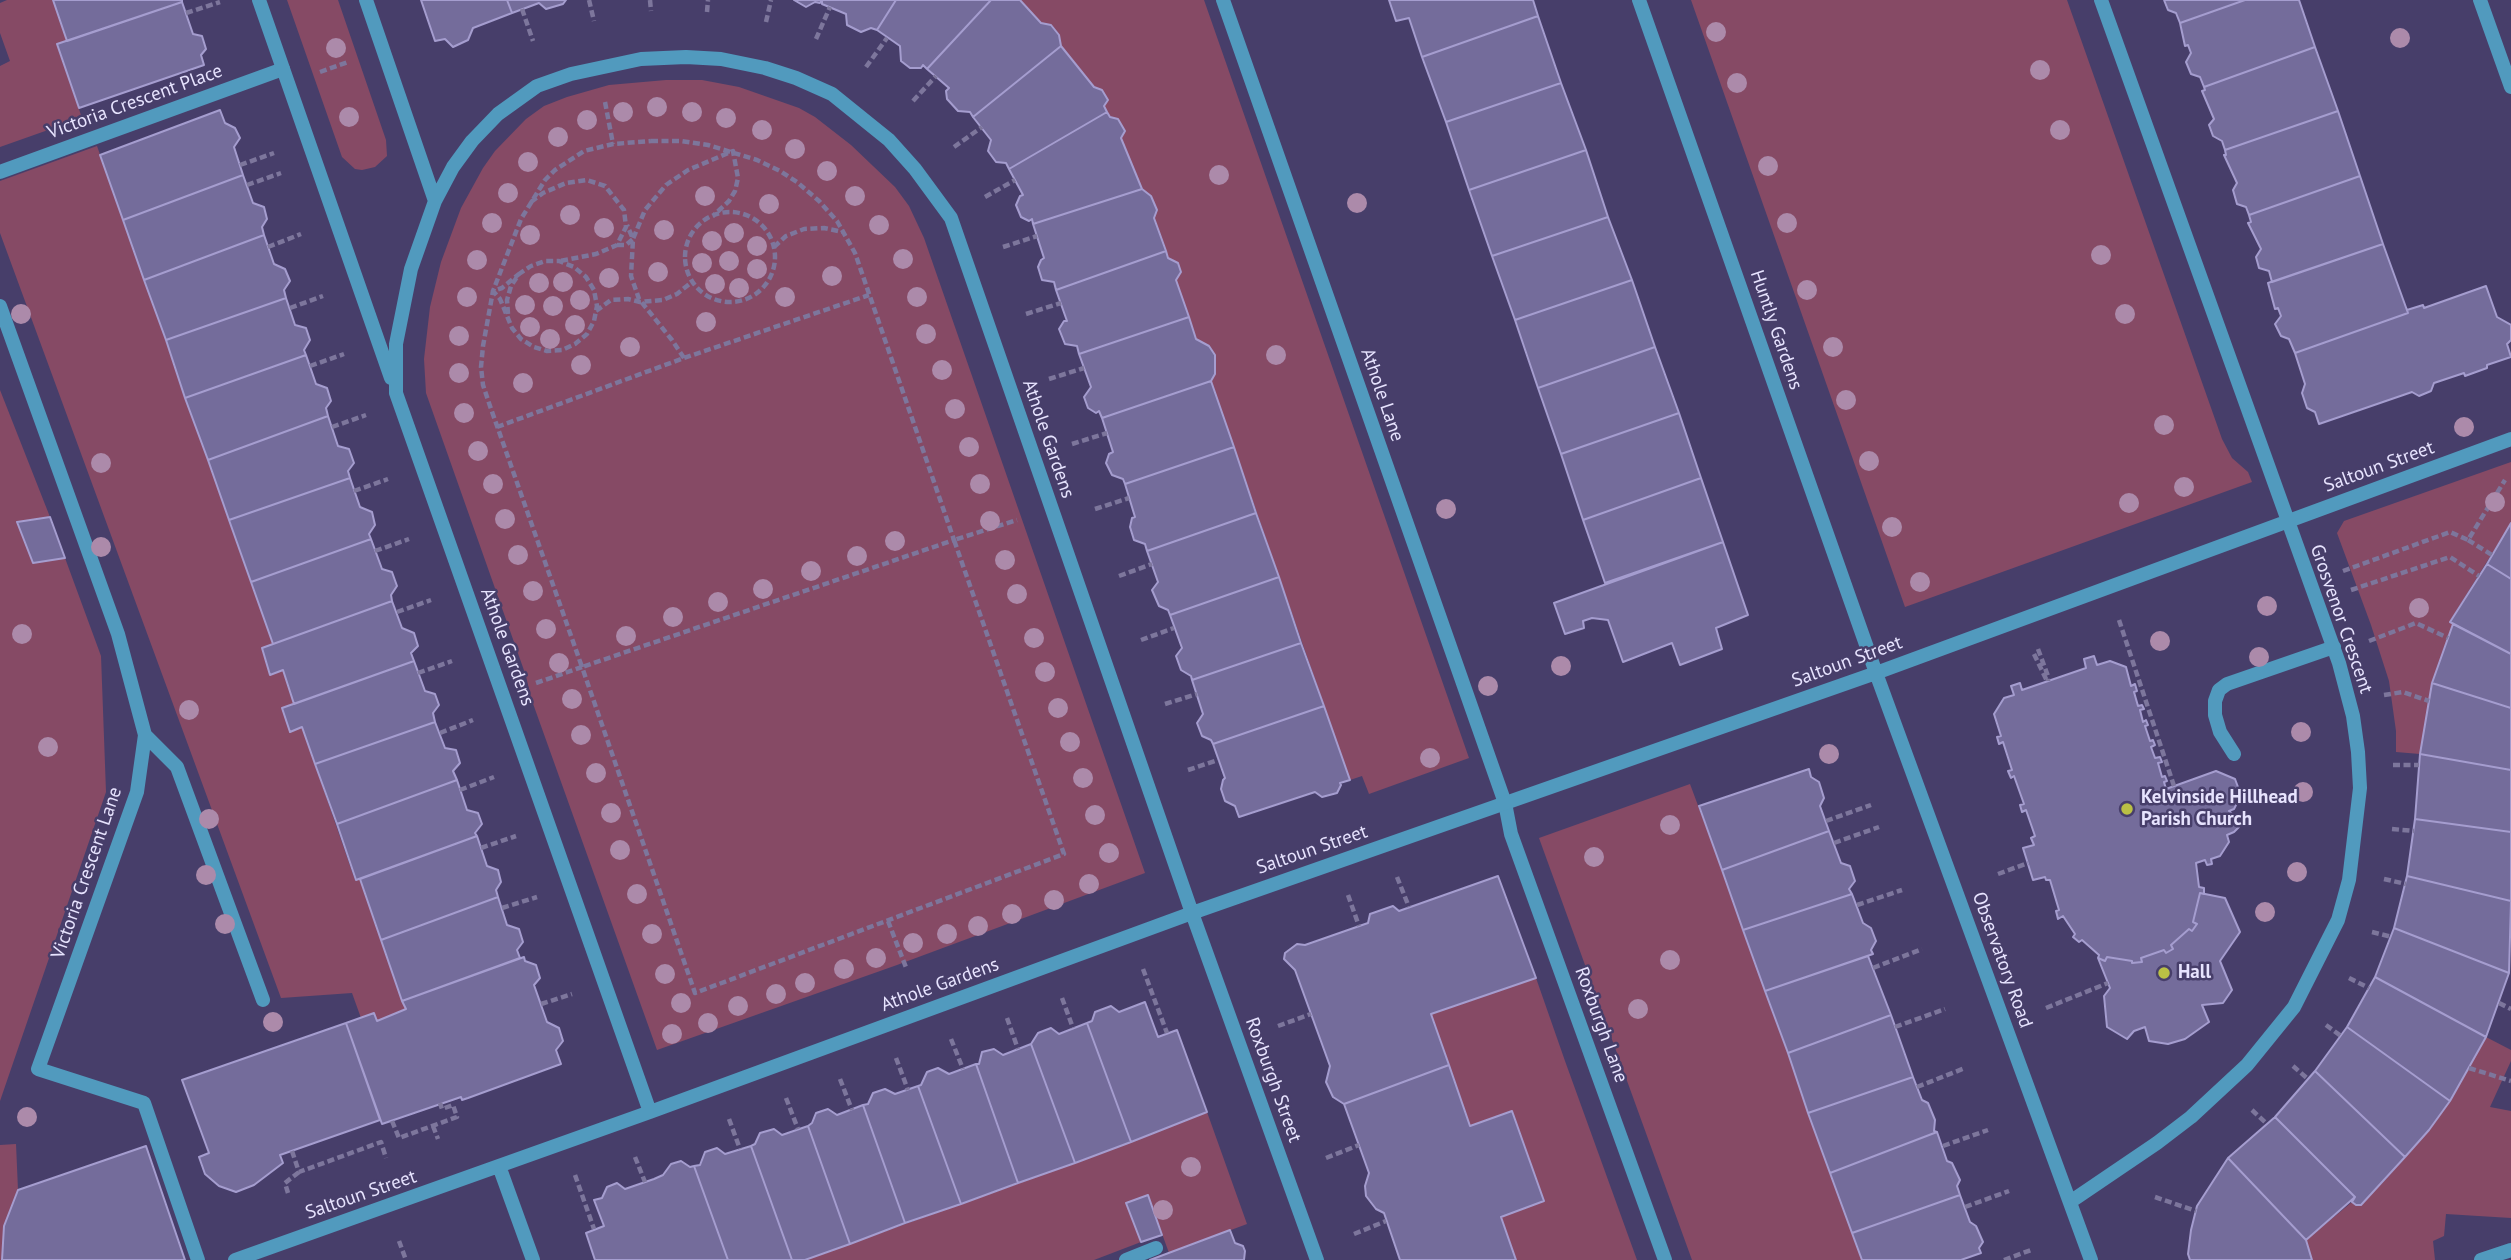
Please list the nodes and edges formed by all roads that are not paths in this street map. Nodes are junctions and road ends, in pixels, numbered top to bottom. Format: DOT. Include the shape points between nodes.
graph roads {
  1 [pos="259,0"];
  2 [pos="366,0"];
  3 [pos="1223,0"];
  4 [pos="1639,0"];
  5 [pos="2101,0"];
  6 [pos="2480,0"];
  7 [pos="284,69"];
  8 [pos="2511,87"];
  9 [pos="0,172"];
  10 [pos="435,201"];
  11 [pos="0,306"];
  12 [pos="396,393"];
  13 [pos="2511,439"];
  14 [pos="2286,521"];
  15 [pos="2334,647"];
  16 [pos="1876,673"];
  17 [pos="145,735"];
  18 [pos="2234,754"];
  19 [pos="1504,803"];
  20 [pos="1192,913"];
  21 [pos="263,1000"];
  22 [pos="650,1112"];
  23 [pos="499,1166"];
  24 [pos="2070,1202"];
  25 [pos="1156,1248"];
  26 [pos="2511,1250"];
  27 [pos="198,1260"];
  28 [pos="235,1260"];
  29 [pos="533,1260"];
  30 [pos="1126,1260"];
  31 [pos="1317,1260"];
  32 [pos="1665,1260"];
  33 [pos="2091,1260"];
  34 [pos="2481,1260"];
  1 -- 7 [label="street, Athole Gardens"];
  2 -- 10 [label="street"];
  3 -- 19 [label="street, Athole Lane"];
  4 -- 16 [label="street, Huntly Gardens"];
  5 -- 14 [label="street"];
  6 -- 8 [label="street"];
  7 -- 9 [label="street, Victoria Crescent Place"];
  7 -- 12 [label="street, Athole Gardens"];
  10 -- 12 [label="street, Athole Gardens" via="411,269 400,321"];
  10 -- 20 [label="street, Athole Gardens" via="472,141 498,114 537,86 598,66 641,59 686,57 765,68 832,94 890,139 951,218"];
  11 -- 17 [label="street, Victoria Crescent Lane" via="118,634"];
  12 -- 22 [label="street, Athole Gardens"];
  13 -- 14 [label="street, Saltoun Street"];
  14 -- 15 [label="street, Grosvenor Crescent"];
  14 -- 16 [label="street, Saltoun Street"];
  15 -- 18 [label="street" via="2220,690 2215,715"];
  15 -- 24 [label="street, Grosvenor Crescent" via="2353,716 2360,788 2349,880 2323,954 2294,1007 2239,1073 2166,1136"];
  16 -- 19 [label="street, Saltoun Street"];
  16 -- 24 [label="street, Observatory Road"];
  17 -- 21 [label="street" via="177,767"];
  17 -- 27 [label="street, Victoria Crescent Lane" via="137,792 38,1069 144,1102"];
  19 -- 20 [label="street, Saltoun Street"];
  19 -- 32 [label="street, Roxburgh Lane" via="1511,834"];
  20 -- 22 [label="street, Athole Gardens"];
  20 -- 31 [label="street, Roxburgh Street"];
  22 -- 23 [label="street, Athole Gardens"];
  23 -- 28 [label="street, Saltoun Street"];
  23 -- 29 [label="street"];
  24 -- 33 [label="street, Observatory Road"];
  25 -- 30 [label="street"];
  26 -- 34 [label="street"];
}
